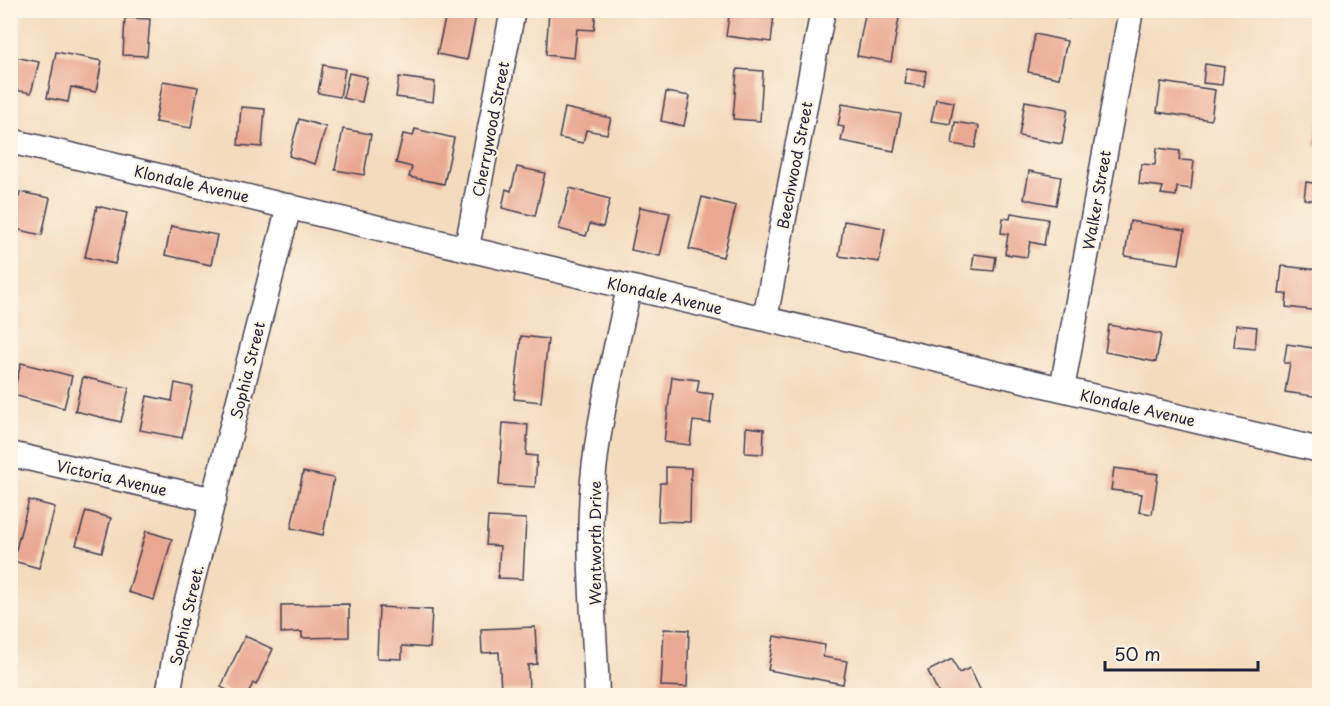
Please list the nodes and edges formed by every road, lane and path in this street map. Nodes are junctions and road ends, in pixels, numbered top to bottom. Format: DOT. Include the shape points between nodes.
graph roads {
  1 [pos="513,10"];
  2 [pos="823,10"];
  3 [pos="1131,10"];
  4 [pos="10,141"];
  5 [pos="289,206"];
  6 [pos="467,247"];
  7 [pos="629,287"];
  8 [pos="765,319"];
  9 [pos="1062,388"];
  10 [pos="1320,450"];
  11 [pos="10,454"];
  12 [pos="214,500"];
  13 [pos="206,534"];
  14 [pos="168,696"];
  15 [pos="597,696"];
  1 -- 6 [label="street, Cherrywood Street"];
  2 -- 8 [label="street, Beechwood Street"];
  3 -- 9 [label="street, Walker Street"];
  4 -- 5 [label="street, Klondale Avenue"];
  5 -- 6 [label="street, Klondale Avenue"];
  5 -- 12 [label="street, Sophia Street"];
  6 -- 7 [label="street, Klondale Avenue"];
  7 -- 8 [label="street, Klondale Avenue"];
  7 -- 15 [label="street, Wentworth Drive" via="593,480"];
  8 -- 9 [label="street, Klondale Avenue"];
  9 -- 10 [label="street, Klondale Avenue"];
  11 -- 12 [label="street, Victoria Avenue"];
  12 -- 13 [label="street, Sophia Street"];
  13 -- 14 [label="street, Sophia Street." via="178,636"];
}
